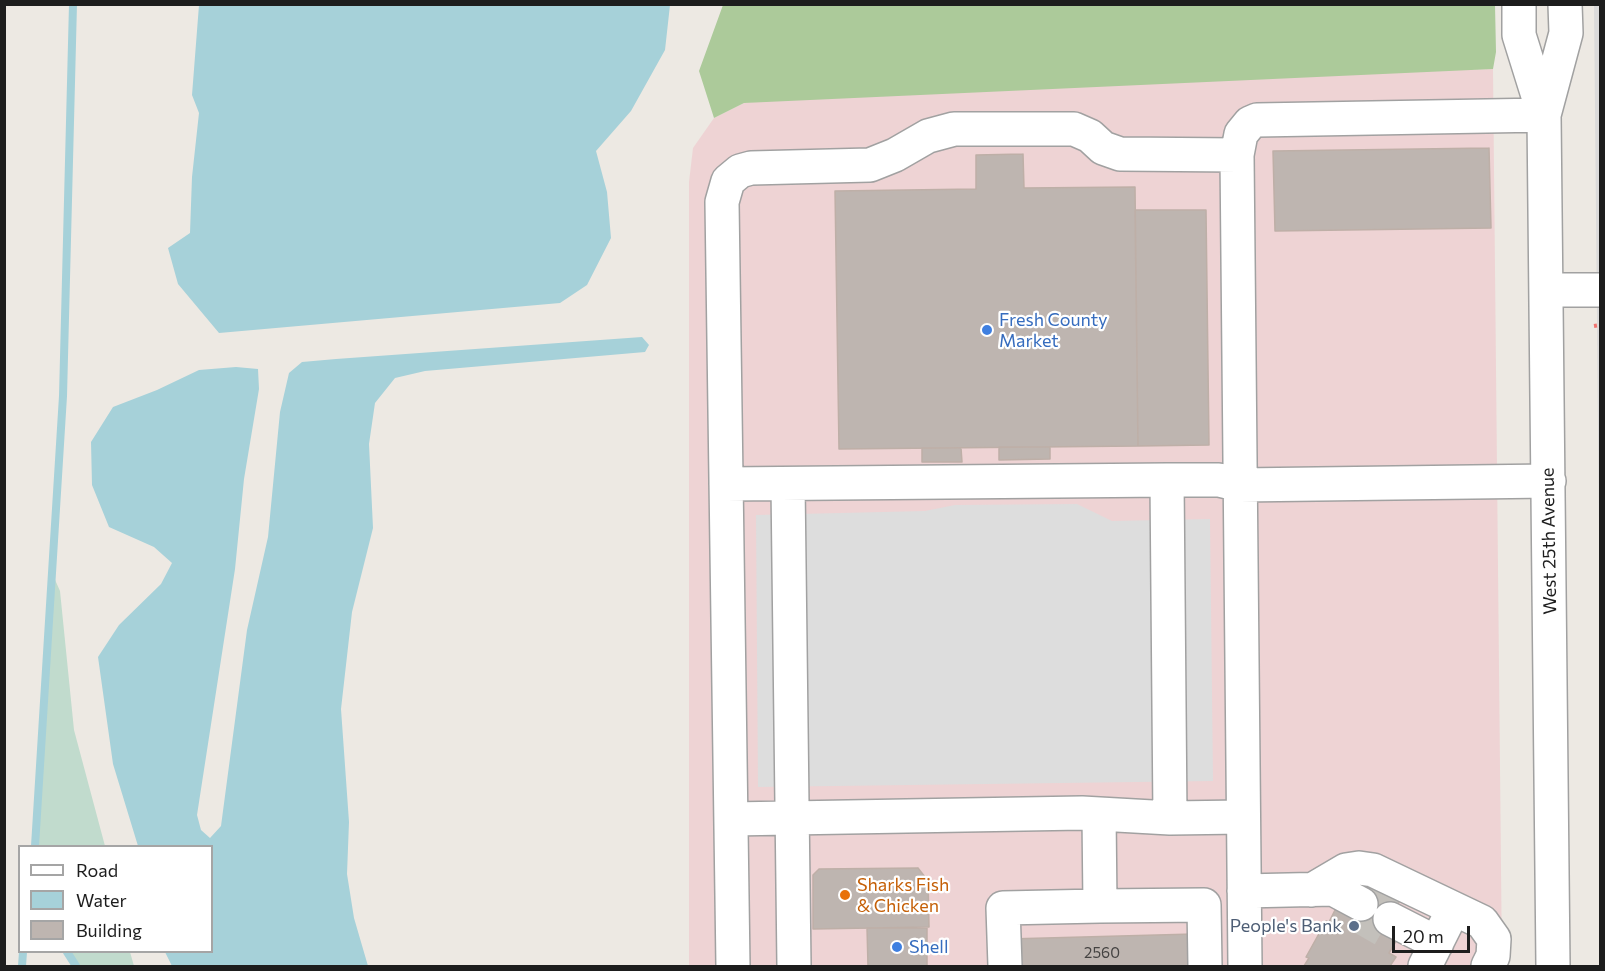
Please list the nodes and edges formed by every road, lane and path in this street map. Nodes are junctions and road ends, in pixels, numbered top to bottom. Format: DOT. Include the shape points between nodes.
graph roads {
  1 [pos="1519,4"];
  2 [pos="1566,4"];
  3 [pos="1544,115"];
  4 [pos="1237,154"];
  5 [pos="1546,290"];
  6 [pos="1600,290"];
  7 [pos="1594,326"];
  8 [pos="1600,326"];
  9 [pos="1167,480"];
  10 [pos="1549,481"];
  11 [pos="726,484"];
  12 [pos="788,484"];
  13 [pos="1240,485"];
  14 [pos="1099,814"];
  15 [pos="1243,817"];
  16 [pos="792,818"];
  17 [pos="1170,818"];
  18 [pos="731,819"];
  19 [pos="1244,891"];
  20 [pos="1100,906"];
  21 [pos="1453,910"];
  22 [pos="1394,921"];
  23 [pos="1431,955"];
  24 [pos="732,966"];
  25 [pos="794,966"];
  26 [pos="1005,966"];
  27 [pos="1205,966"];
  28 [pos="1245,966"];
  29 [pos="1488,966"];
  30 [pos="1553,966"];
  1 -- 3 [label="street, West 25th Avenue" via="1519,35"];
  2 -- 3 [label="street, West 25th Avenue" via="1566,33"];
  3 -- 4 [label="street" via="1257,120 1241,134"];
  3 -- 5 [label="street, West 25th Avenue"];
  4 -- 11 [label="street" via="1120,154 1074,129 954,129 928,136 870,165 740,171 728,182 722,202"];
  4 -- 13 [label="street"];
  5 -- 6 [label="street"];
  5 -- 10 [label="street, West 25th Avenue"];
  7 -- 8 [label="path"];
  9 -- 12 [label="street"];
  9 -- 13 [label="street" via="1219,480"];
  9 -- 17 [label="street"];
  10 -- 13 [label="street"];
  10 -- 30 [label="street, West 25th Avenue"];
  11 -- 12 [label="street"];
  11 -- 18 [label="street"];
  12 -- 16 [label="street"];
  13 -- 15 [label="street"];
  14 -- 16 [label="street"];
  14 -- 17 [label="street"];
  14 -- 20 [label="street"];
  15 -- 17 [label="street"];
  15 -- 19 [label="street"];
  16 -- 18 [label="street"];
  16 -- 25 [label="street"];
  18 -- 24 [label="street"];
  19 -- 21 [label="street" via="1346,898 1346,870 1366,868"];
  19 -- 28 [label="street"];
  20 -- 26 [label="street" via="1004,908"];
  20 -- 27 [label="street" via="1204,905"];
  21 -- 23 [label="street"];
  21 -- 29 [label="street" via="1482,922 1491,932 1494,950"];
  22 -- 23 [label="street"];
}
